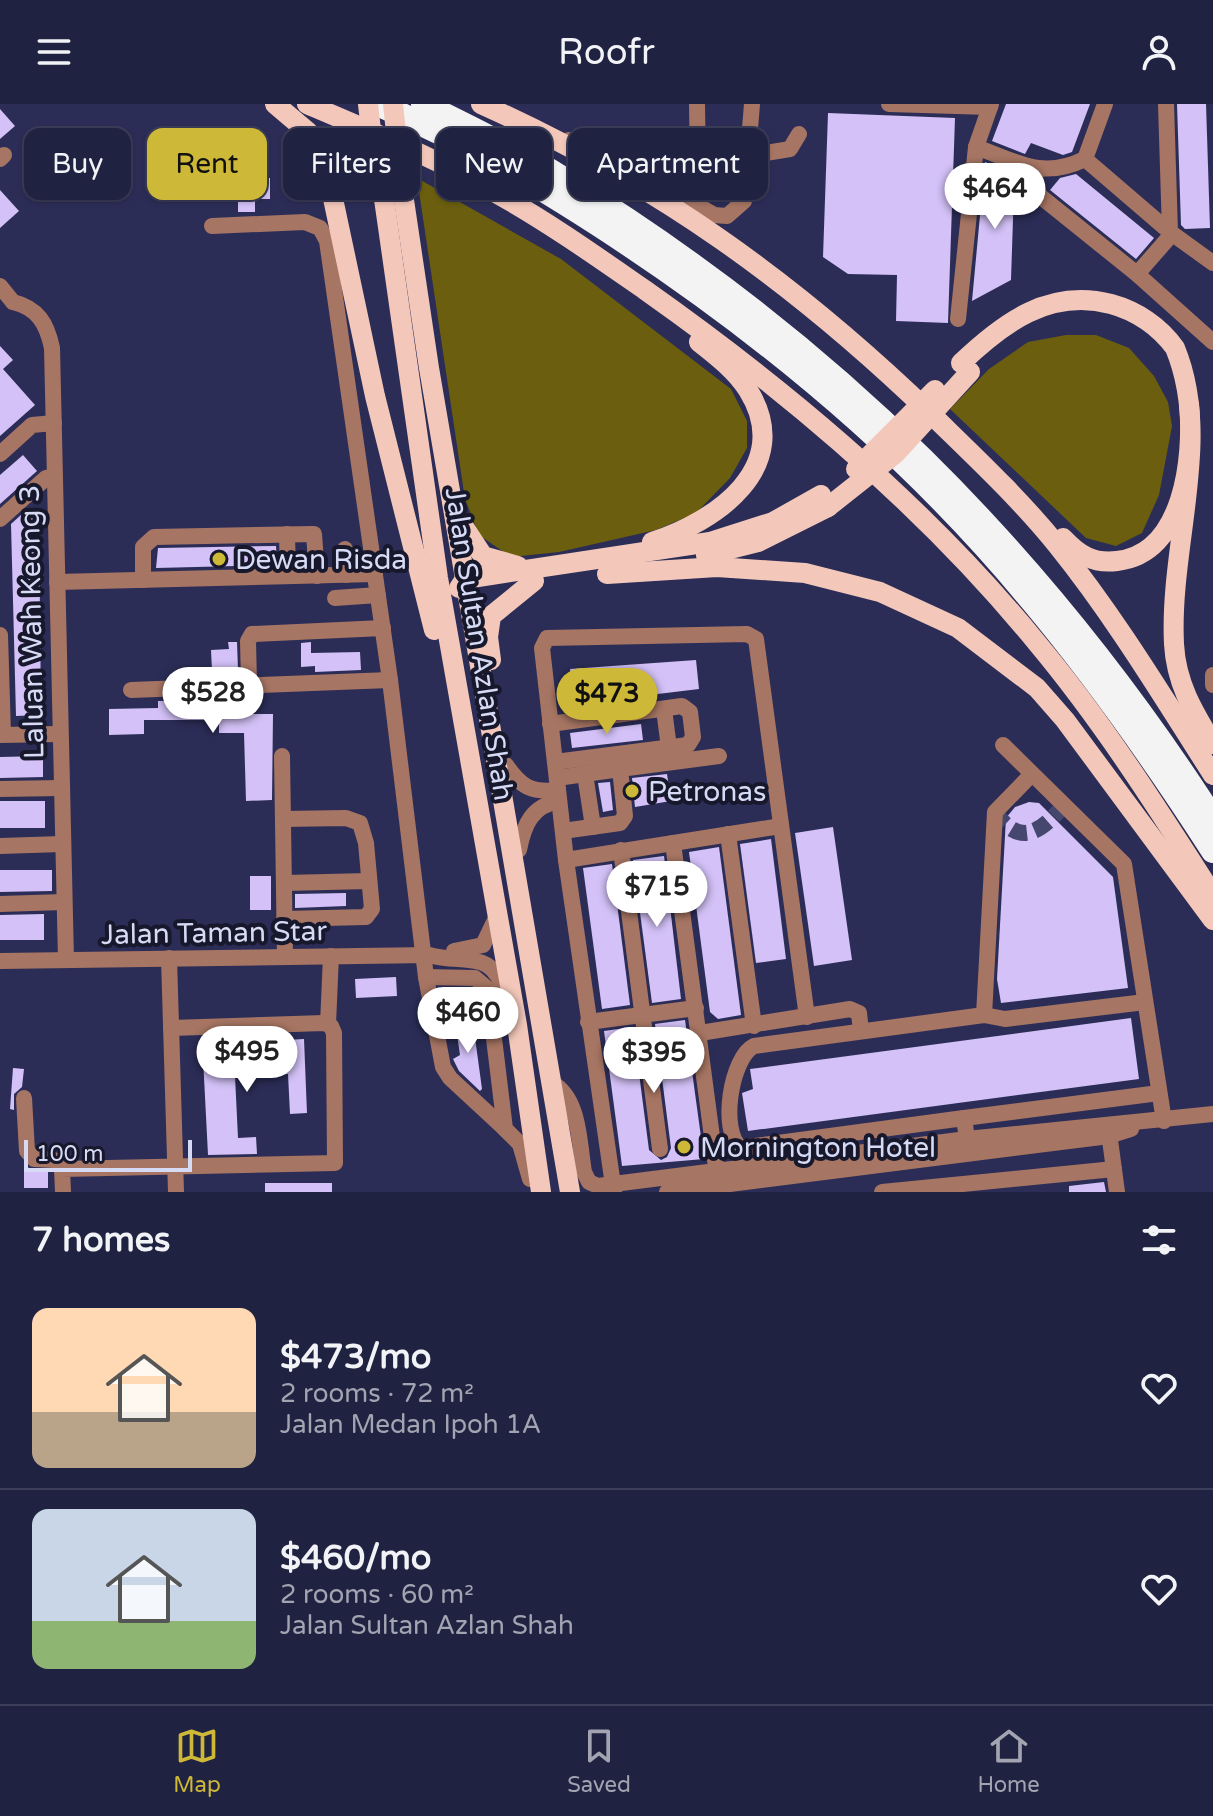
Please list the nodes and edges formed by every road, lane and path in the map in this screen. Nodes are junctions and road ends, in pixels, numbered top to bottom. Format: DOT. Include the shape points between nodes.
graph roads {
  1 [pos="275,104"];
  2 [pos="307,104"];
  3 [pos="368,104"];
  4 [pos="376,104"];
  5 [pos="393,104"];
  6 [pos="423,104"];
  7 [pos="481,104"];
  8 [pos="697,104"];
  9 [pos="752,104"];
  10 [pos="889,104"];
  11 [pos="1105,104"];
  12 [pos="1166,104"];
  13 [pos="990,106"];
  14 [pos="371,128"];
  15 [pos="381,128"];
  16 [pos="392,128"];
  17 [pos="534,128"];
  18 [pos="697,128"];
  19 [pos="750,128"];
  20 [pos="799,134"];
  21 [pos="552,137"];
  22 [pos="976,147"];
  23 [pos="768,153"];
  24 [pos="1085,159"];
  25 [pos="1038,171"];
  26 [pos="394,200"];
  27 [pos="395,200"];
  28 [pos="688,200"];
  29 [pos="742,200"];
  30 [pos="212,226"];
  31 [pos="1171,233"];
  32 [pos="566,235"];
  33 [pos="335,240"];
  34 [pos="1213,263"];
  35 [pos="1137,274"];
  36 [pos="0,286"];
  37 [pos="13,302"];
  38 [pos="0,313"];
  39 [pos="958,319"];
  40 [pos="1213,342"];
  41 [pos="965,368"];
  42 [pos="1211,416"];
  43 [pos="54,423"];
  44 [pos="0,454"];
  45 [pos="1205,460"];
  46 [pos="53,477"];
  47 [pos="452,497"];
  48 [pos="1023,506"];
  49 [pos="0,519"];
  50 [pos="287,534"];
  51 [pos="434,540"];
  52 [pos="345,549"];
  53 [pos="606,567"];
  54 [pos="375,574"];
  55 [pos="537,574"];
  56 [pos="346,575"];
  57 [pos="288,576"];
  58 [pos="317,576"];
  59 [pos="143,580"];
  60 [pos="57,582"];
  61 [pos="378,595"];
  62 [pos="463,595"];
  63 [pos="335,598"];
  64 [pos="383,628"];
  65 [pos="0,635"];
  66 [pos="390,680"];
  67 [pos="249,684"];
  68 [pos="131,690"];
  69 [pos="664,709"];
  70 [pos="464,721"];
  71 [pos="550,724"];
  72 [pos="1,734"];
  73 [pos="59,734"];
  74 [pos="1213,744"];
  75 [pos="1003,745"];
  76 [pos="669,748"];
  77 [pos="282,756"];
  78 [pos="719,756"];
  79 [pos="506,765"];
  80 [pos="620,769"];
  81 [pos="585,774"];
  82 [pos="1031,775"];
  83 [pos="1213,775"];
  84 [pos="557,783"];
  85 [pos="61,788"];
  86 [pos="0,789"];
  87 [pos="283,819"];
  88 [pos="1213,819"];
  89 [pos="781,826"];
  90 [pos="593,827"];
  91 [pos="563,831"];
  92 [pos="728,834"];
  93 [pos="673,843"];
  94 [pos="62,844"];
  95 [pos="0,846"];
  96 [pos="519,850"];
  97 [pos="621,850"];
  98 [pos="1213,851"];
  99 [pos="566,860"];
  100 [pos="369,881"];
  101 [pos="284,883"];
  102 [pos="1213,895"];
  103 [pos="64,902"];
  104 [pos="0,904"];
  105 [pos="496,918"];
  106 [pos="284,919"];
  107 [pos="1213,920"];
  108 [pos="426,955"];
  109 [pos="331,956"];
  110 [pos="285,957"];
  111 [pos="169,958"];
  112 [pos="66,960"];
  113 [pos="0,961"];
  114 [pos="530,962"];
  115 [pos="426,977"];
  116 [pos="1145,1002"];
  117 [pos="696,1008"];
  118 [pos="642,1015"];
  119 [pos="984,1015"];
  120 [pos="807,1017"];
  121 [pos="588,1022"];
  122 [pos="328,1024"];
  123 [pos="517,1025"];
  124 [pos="754,1026"];
  125 [pos="171,1028"];
  126 [pos="861,1031"];
  127 [pos="700,1033"];
  128 [pos="552,1083"];
  129 [pos="1159,1093"];
  130 [pos="24,1098"];
  131 [pos="1213,1114"];
  132 [pos="964,1118"];
  133 [pos="1156,1122"];
  134 [pos="505,1129"];
  135 [pos="1108,1130"];
  136 [pos="967,1139"];
  137 [pos="660,1149"];
  138 [pos="927,1151"];
  139 [pos="174,1168"];
  140 [pos="62,1169"];
  141 [pos="1114,1169"];
  142 [pos="719,1184"];
  143 [pos="613,1189"];
  144 [pos="931,1189"];
  145 [pos="908,1190"];
  146 [pos="63,1192"];
  147 [pos="176,1192"];
  148 [pos="534,1192"];
  149 [pos="541,1192"];
  150 [pos="570,1192"];
  151 [pos="667,1192"];
  152 [pos="882,1192"];
  153 [pos="1117,1192"];
  1 -- 33 [label="main road" via="308,132 320,155"];
  2 -- 32 [label="main road" via="495,192"];
  3 -- 14 [label="main road, Jalan Sultan Azlan Shah, bridge"];
  4 -- 15 [label="main road, bridge"];
  4 -- 98 [label="highway" via="490,157 582,213 722,310 836,402 1030,598 1109,697"];
  5 -- 16 [label="main road, Jalan Sultan Azlan Shah, bridge"];
  6 -- 88 [label="highway" via="557,174 670,250 763,316 891,427 958,491 1074,623"];
  7 -- 17 [label="main road"];
  8 -- 18 [label="street"];
  9 -- 19 [label="street"];
  10 -- 13 [label="street"];
  11 -- 24 [label="street"];
  12 -- 31 [label="street"];
  13 -- 22 [label="street"];
  20 -- 23 [label="street" via="790,149"];
  21 -- 48 [label="main road" via="664,198 791,288 862,347"];
  22 -- 25 [label="street"];
  22 -- 39 [label="street"];
  24 -- 25 [label="street"];
  24 -- 31 [label="street"];
  25 -- 35 [label="street" via="1029,183 1035,192"];
  26 -- 51 [label="main road, Jalan Sultan Azlan Shah"];
  27 -- 47 [label="main road, Jalan Sultan Azlan Shah"];
  28 -- 29 [label="street" via="714,215 727,216"];
  30 -- 33 [label="street" via="305,222"];
  31 -- 34 [label="street"];
  31 -- 35 [label="street"];
  32 -- 53 [label="main road" via="733,371 754,402 761,431 751,477 731,502 682,532 617,551"];
  32 -- 102 [label="main road" via="733,352 859,460 988,586 1114,743"];
  33 -- 54 [label="street"];
  33 -- 70 [label="main road" via="452,697"];
  35 -- 40 [label="street"];
  36 -- 37 [label="street, Laluan Wah Keong 3"];
  37 -- 38 [label="street"];
  37 -- 43 [label="street, Laluan Wah Keong 3" via="35,311 49,336"];
  41 -- 45 [label="main road" via="991,334 1025,312 1055,302 1110,304 1130,311 1170,341 1192,375"];
  41 -- 48 [label="main road" via="1027,325 1078,313 1124,323 1146,336 1181,382 1191,424 1184,477 1169,527 1147,552 1129,560 1090,559"];
  41 -- 53 [label="main road, bridge" via="895,454 788,529 746,546"];
  42 -- 45 [label="main road"];
  43 -- 44 [label="street" via="32,425"];
  43 -- 46 [label="street, Laluan Wah Keong 3"];
  45 -- 74 [label="main road" via="1173,630 1176,672"];
  46 -- 49 [label="street"];
  46 -- 60 [label="street, Laluan Wah Keong 3"];
  47 -- 55 [label="main road" via="464,531 483,556"];
  47 -- 62 [label="main road, Jalan Sultan Azlan Shah"];
  48 -- 83 [label="main road" via="1094,594"];
  50 -- 57 [label="street"];
  50 -- 58 [label="street" via="317,536"];
  50 -- 59 [label="street" via="154,537 143,547"];
  51 -- 62 [label="main road"];
  51 -- 70 [label="main road, Jalan Sultan Azlan Shah"];
  52 -- 56 [label="street"];
  53 -- 55 [label="main road"];
  53 -- 107 [label="main road" via="623,576 717,567 805,573 880,592 958,628 997,654 1056,709"];
  54 -- 56 [label="street"];
  54 -- 61 [label="street"];
  55 -- 62 [label="main road"];
  55 -- 79 [label="main road" via="497,608 489,624"];
  56 -- 58 [label="street"];
  57 -- 58 [label="street"];
  57 -- 59 [label="street"];
  59 -- 60 [label="street"];
  60 -- 73 [label="street, Laluan Wah Keong 3"];
  61 -- 63 [label="street"];
  61 -- 64 [label="street"];
  62 -- 114 [label="main road, Jalan Sultan Azlan Shah"];
  62 -- 123 [label="main road"];
  64 -- 66 [label="street"];
  64 -- 67 [label="street" via="252,634"];
  65 -- 72 [label="street"];
  66 -- 67 [label="street"];
  66 -- 108 [label="street"];
  67 -- 68 [label="street"];
  69 -- 71 [label="street"];
  69 -- 76 [label="street"];
  69 -- 76 [label="street" via="688,709 693,737 691,744"];
  70 -- 105 [label="main road, Jalan Sultan Azlan Shah"];
  71 -- 84 [label="street"];
  71 -- 89 [label="street" via="542,648 547,638 750,634 756,639"];
  72 -- 73 [label="street"];
  73 -- 85 [label="street, Laluan Wah Keong 3"];
  75 -- 82 [label="street"];
  76 -- 84 [label="street"];
  77 -- 87 [label="street"];
  78 -- 80 [label="street"];
  79 -- 84 [label="street" via="525,787 539,791"];
  79 -- 96 [label="main road"];
  80 -- 81 [label="street"];
  80 -- 90 [label="street" via="625,819"];
  81 -- 84 [label="street"];
  81 -- 90 [label="street"];
  82 -- 116 [label="street" via="1124,864"];
  82 -- 119 [label="street" via="995,812"];
  84 -- 91 [label="street"];
  84 -- 96 [label="street" via="526,825"];
  85 -- 86 [label="street"];
  85 -- 94 [label="street, Laluan Wah Keong 3"];
  87 -- 100 [label="street" via="346,818 360,823"];
  87 -- 101 [label="street"];
  89 -- 92 [label="street"];
  89 -- 120 [label="street"];
  90 -- 91 [label="street"];
  91 -- 99 [label="street"];
  92 -- 93 [label="street"];
  92 -- 124 [label="street"];
  93 -- 97 [label="street"];
  93 -- 117 [label="street"];
  94 -- 95 [label="street"];
  94 -- 103 [label="street, Laluan Wah Keong 3"];
  96 -- 114 [label="main road" via="535,936"];
  97 -- 99 [label="street"];
  97 -- 118 [label="street"];
  99 -- 121 [label="street"];
  100 -- 101 [label="street"];
  100 -- 106 [label="street" via="372,909 366,917"];
  101 -- 106 [label="street"];
  103 -- 104 [label="street"];
  103 -- 112 [label="street, Laluan Wah Keong 3"];
  105 -- 108 [label="street, Jalan Taman Star" via="479,948"];
  105 -- 123 [label="main road, Jalan Sultan Azlan Shah"];
  106 -- 110 [label="street"];
  108 -- 109 [label="street, Jalan Taman Star"];
  108 -- 115 [label="street"];
  108 -- 123 [label="street, Jalan Taman Star" via="489,965 501,979"];
  109 -- 110 [label="street, Jalan Taman Star"];
  109 -- 122 [label="street"];
  110 -- 111 [label="street, Jalan Taman Star"];
  111 -- 112 [label="street, Jalan Taman Star"];
  111 -- 125 [label="street"];
  112 -- 113 [label="street, Jalan Taman Star"];
  114 -- 128 [label="main road, Jalan Sultan Azlan Shah"];
  115 -- 134 [label="street" via="444,1070"];
  115 -- 134 [label="street" via="475,978 488,989"];
  116 -- 119 [label="street" via="1005,1019"];
  116 -- 129 [label="street"];
  117 -- 118 [label="street"];
  117 -- 127 [label="street"];
  118 -- 121 [label="street"];
  118 -- 137 [label="street"];
  119 -- 126 [label="street"];
  120 -- 124 [label="street"];
  120 -- 126 [label="street" via="853,1009 859,1013"];
  121 -- 143 [label="street"];
  122 -- 125 [label="street"];
  122 -- 139 [label="street" via="334,1033 334,1165"];
  123 -- 149 [label="main road, Jalan Sultan Azlan Shah"];
  124 -- 127 [label="street"];
  125 -- 139 [label="street"];
  126 -- 132 [label="street" via="749,1048 728,1099 738,1146"];
  127 -- 142 [label="street"];
  128 -- 143 [label="street" via="564,1089 571,1103 587,1179"];
  128 -- 150 [label="main road, Jalan Sultan Azlan Shah"];
  129 -- 132 [label="street"];
  129 -- 133 [label="street"];
  130 -- 140 [label="street" via="27,1151 34,1159 54,1160"];
  131 -- 133 [label="street"];
  132 -- 136 [label="street"];
  133 -- 135 [label="street"];
  134 -- 148 [label="street" via="520,1144"];
  135 -- 136 [label="street"];
  135 -- 138 [label="street"];
  135 -- 141 [label="street"];
  136 -- 138 [label="street"];
  138 -- 142 [label="street"];
  138 -- 142 [label="street" via="750,1184 717,1180"];
  138 -- 144 [label="street"];
  139 -- 140 [label="street"];
  139 -- 147 [label="street"];
  140 -- 146 [label="street"];
  141 -- 144 [label="street"];
  141 -- 153 [label="street"];
  142 -- 143 [label="street"];
  142 -- 151 [label="street"];
  144 -- 145 [label="street"];
  145 -- 152 [label="street"];
}
